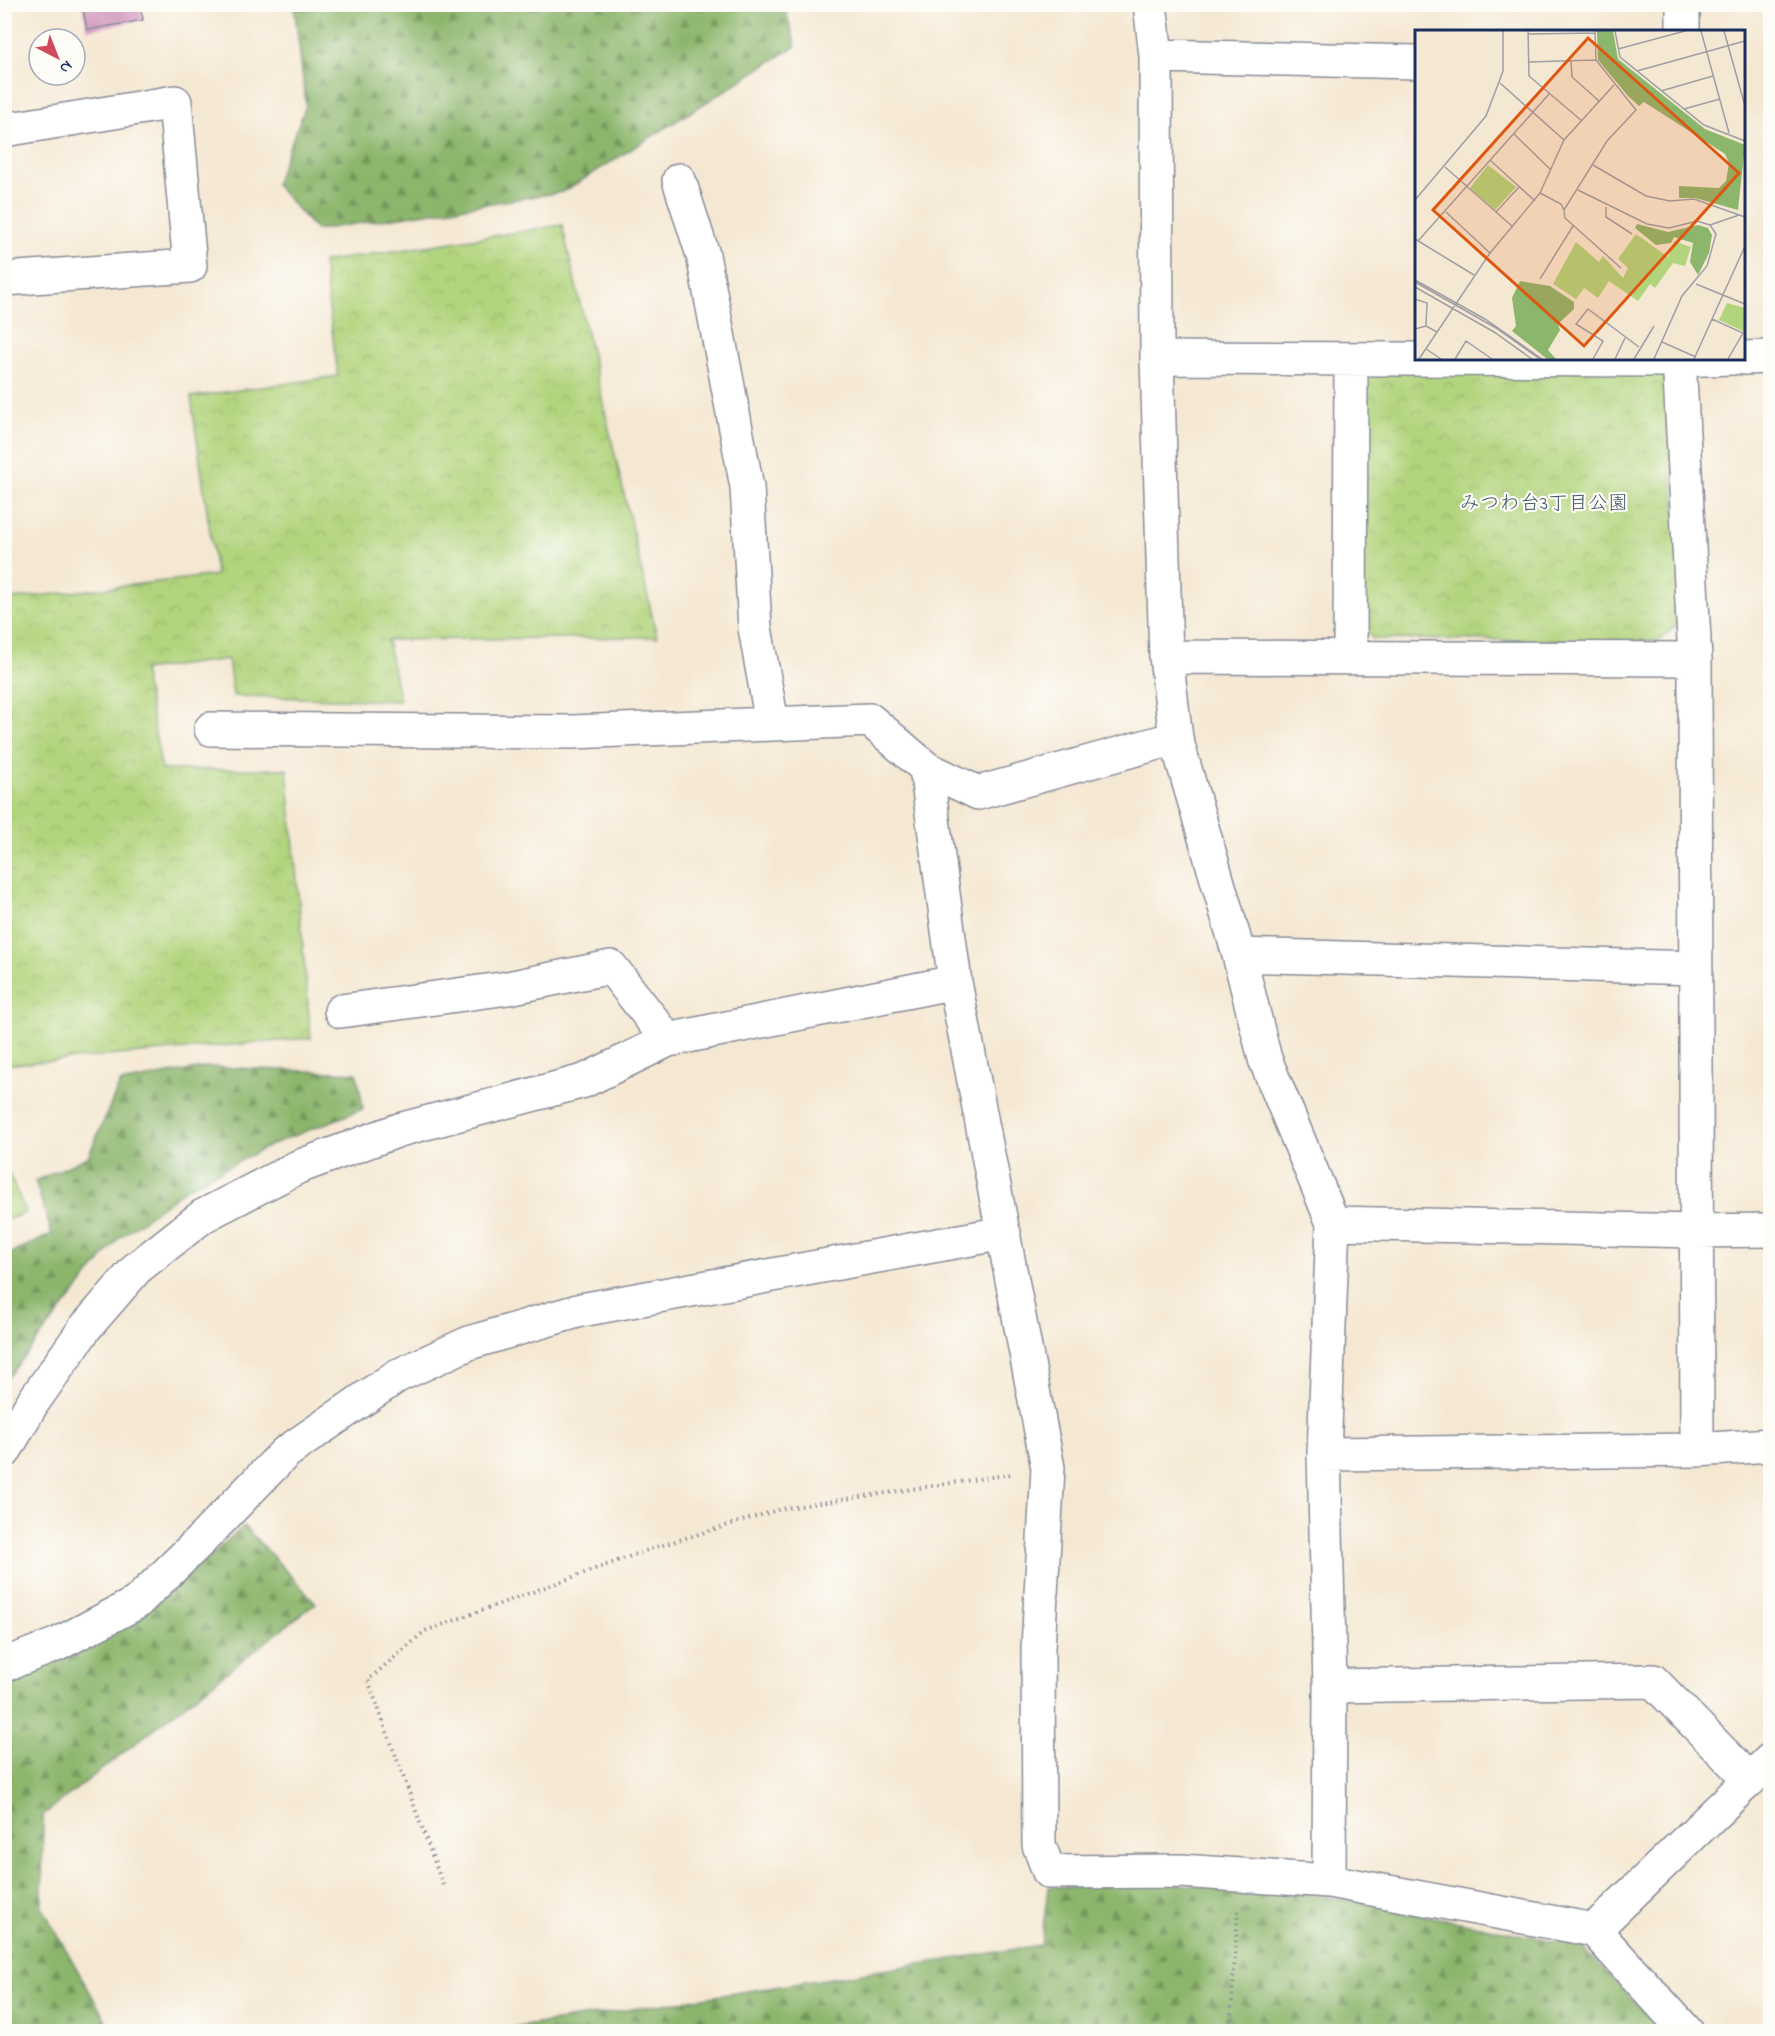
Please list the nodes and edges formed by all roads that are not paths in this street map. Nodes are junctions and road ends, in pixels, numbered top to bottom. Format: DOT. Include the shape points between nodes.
graph roads {
  1 [pos="1150,4"];
  2 [pos="1683,4"];
  3 [pos="1683,30"];
  4 [pos="1156,56"];
  5 [pos="1415,62"];
  6 [pos="4,130"];
  7 [pos="679,180"];
  8 [pos="4,279"];
  9 [pos="1770,357"];
  10 [pos="1157,358"];
  11 [pos="1745,358"];
  12 [pos="1350,359"];
  13 [pos="1415,359"];
  14 [pos="1679,360"];
  15 [pos="1166,657"];
  16 [pos="1350,658"];
  17 [pos="1695,659"];
  18 [pos="772,723"];
  19 [pos="211,729"];
  20 [pos="1176,738"];
  21 [pos="926,768"];
  22 [pos="1239,955"];
  23 [pos="1696,968"];
  24 [pos="955,982"];
  25 [pos="340,1011"];
  26 [pos="668,1040"];
  27 [pos="1333,1223"];
  28 [pos="1770,1230"];
  29 [pos="1696,1231"];
  30 [pos="1004,1233"];
  31 [pos="1770,1445"];
  32 [pos="1697,1450"];
  33 [pos="4,1452"];
  34 [pos="1324,1454"];
  35 [pos="4,1665"];
  36 [pos="1330,1686"];
  37 [pos="1760,1770"];
  38 [pos="1329,1881"];
  39 [pos="1594,1929"];
  40 [pos="1687,2031"];
  1 -- 4 [label="street"];
  2 -- 3 [label="street"];
  4 -- 5 [label="street"];
  4 -- 10 [label="street"];
  6 -- 8 [label="street" via="176,102 190,266"];
  7 -- 18 [label="street" via="703,255 747,487 755,628"];
  9 -- 11 [label="street"];
  10 -- 12 [label="street"];
  10 -- 15 [label="street"];
  12 -- 13 [label="street"];
  12 -- 16 [label="street"];
  14 -- 17 [label="street"];
  15 -- 16 [label="street"];
  15 -- 20 [label="street"];
  16 -- 17 [label="street"];
  17 -- 23 [label="street"];
  18 -- 19 [label="street" via="572,732"];
  18 -- 21 [label="street" via="870,720"];
  20 -- 21 [label="street" via="978,792"];
  20 -- 22 [label="street"];
  21 -- 24 [label="street"];
  22 -- 23 [label="street"];
  22 -- 27 [label="street" via="1265,1059"];
  23 -- 29 [label="street"];
  24 -- 26 [label="street"];
  24 -- 30 [label="street"];
  25 -- 26 [label="street" via="508,988 611,967"];
  26 -- 33 [label="street" via="584,1081 399,1130 298,1167 203,1216 137,1268 85,1328 31,1405"];
  27 -- 29 [label="street"];
  27 -- 34 [label="street"];
  28 -- 29 [label="street"];
  29 -- 32 [label="street"];
  30 -- 35 [label="street" via="580,1310 469,1343 397,1376 285,1453 136,1603 58,1644"];
  30 -- 38 [label="street" via="1048,1468 1038,1648 1039,1845 1049,1872 1181,1871"];
  31 -- 32 [label="street"];
  32 -- 34 [label="street"];
  34 -- 36 [label="street"];
  36 -- 37 [label="street" via="1653,1681"];
  36 -- 38 [label="street"];
  37 -- 39 [label="street"];
  38 -- 39 [label="street"];
  39 -- 40 [label="street"];
}
